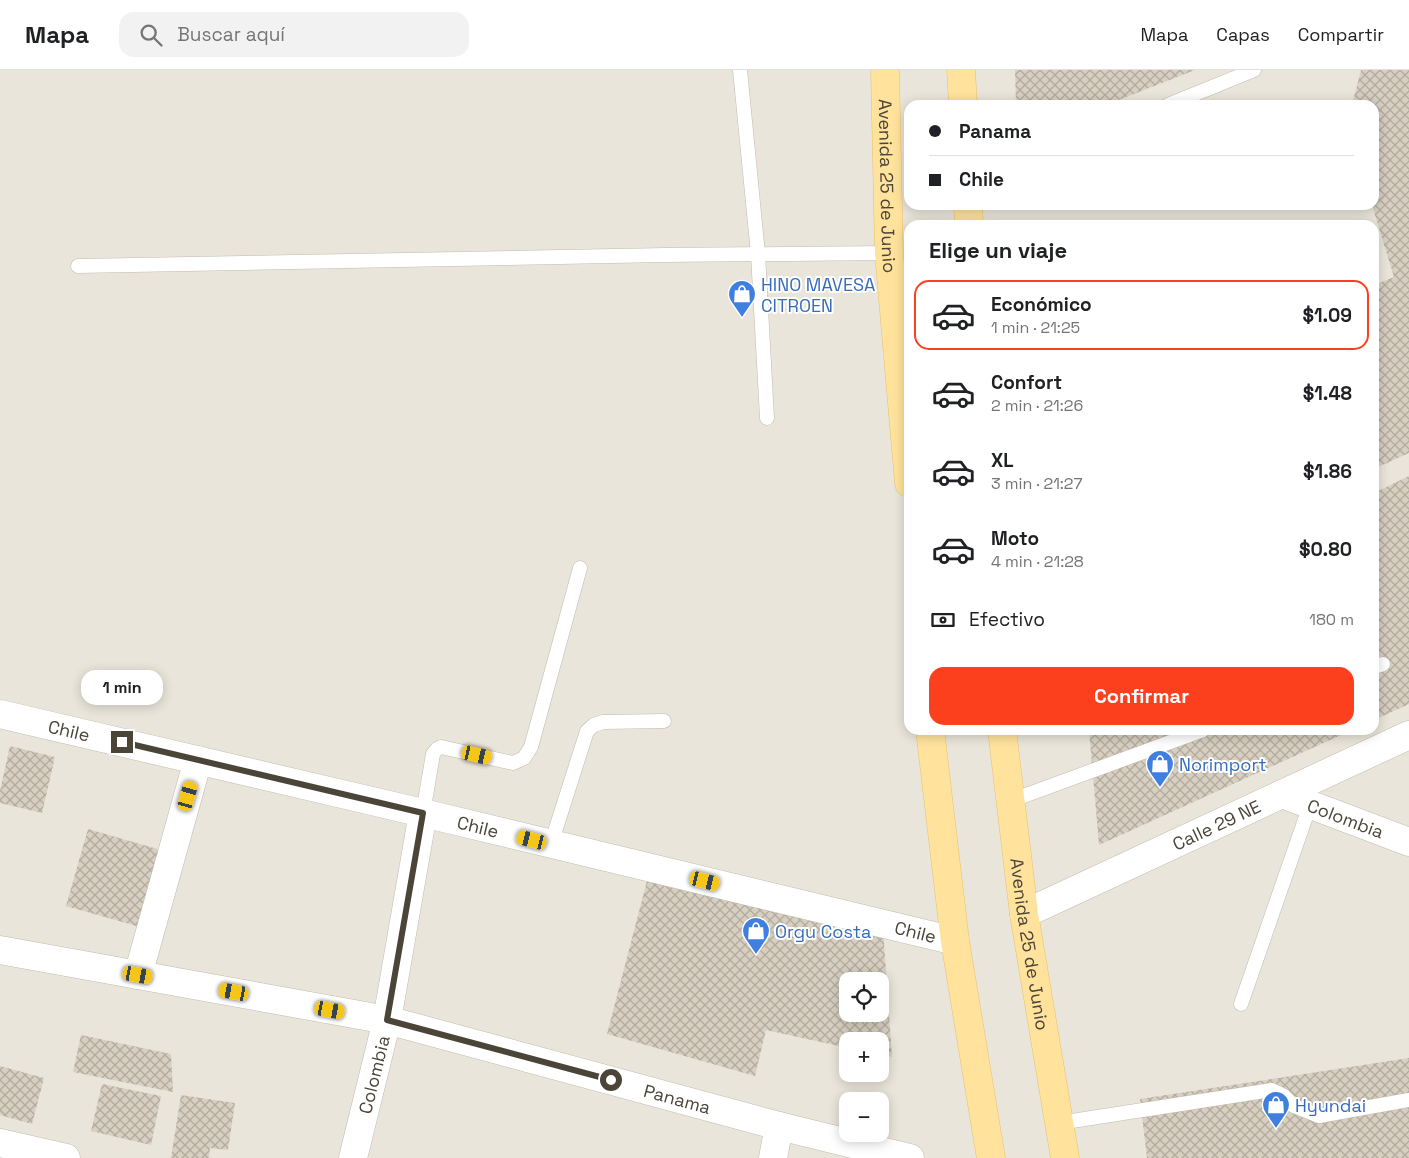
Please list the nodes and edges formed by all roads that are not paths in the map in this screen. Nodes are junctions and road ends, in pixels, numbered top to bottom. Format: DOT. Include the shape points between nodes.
graph roads {
  1 [pos="740,70"];
  2 [pos="885,70"];
  3 [pos="961,70"];
  4 [pos="1254,70"];
  5 [pos="963,100"];
  6 [pos="1180,100"];
  7 [pos="889,253"];
  8 [pos="758,254"];
  9 [pos="78,266"];
  10 [pos="767,418"];
  11 [pos="904,426"];
  12 [pos="580,568"];
  13 [pos="0,714"];
  14 [pos="664,721"];
  15 [pos="931,735"];
  16 [pos="1003,735"];
  17 [pos="1189,735"];
  18 [pos="1409,735"];
  19 [pos="198,760"];
  20 [pos="1282,794"];
  21 [pos="1010,801"];
  22 [pos="1310,805"];
  23 [pos="423,813"];
  24 [pos="1409,842"];
  25 [pos="551,844"];
  26 [pos="1024,914"];
  27 [pos="955,941"];
  28 [pos="0,950"];
  29 [pos="138,975"];
  30 [pos="1241,1004"];
  31 [pos="387,1020"];
  32 [pos="1409,1100"];
  33 [pos="1059,1123"];
  34 [pos="779,1126"];
  35 [pos="0,1143"];
  36 [pos="66,1158"];
  37 [pos="353,1158"];
  38 [pos="773,1158"];
  39 [pos="910,1158"];
  40 [pos="991,1158"];
  41 [pos="1065,1158"];
  1 -- 8 [label="lane"];
  2 -- 7 [label="main road, Avenida 25 de Junio"];
  3 -- 5 [label="main road"];
  4 -- 6 [label="lane"];
  7 -- 8 [label="lane"];
  7 -- 11 [label="main road, Avenida 25 de Junio"];
  8 -- 9 [label="lane"];
  8 -- 10 [label="lane"];
  12 -- 23 [label="lane" via="531,747 524,758 512,763 442,747 437,749 433,754"];
  13 -- 19 [label="street, Chile"];
  14 -- 25 [label="lane" via="603,722 587,731"];
  15 -- 27 [label="main road"];
  16 -- 21 [label="main road, Avenida 25 de Junio"];
  17 -- 21 [label="lane"];
  18 -- 20 [label="street, Calle 29 NE"];
  19 -- 23 [label="street, Chile"];
  19 -- 29 [label="street"];
  20 -- 22 [label="street, Colombia"];
  20 -- 26 [label="street, Calle 29 NE"];
  21 -- 26 [label="main road, Avenida 25 de Junio"];
  22 -- 24 [label="street, Colombia"];
  22 -- 30 [label="lane"];
  23 -- 25 [label="street, Chile"];
  23 -- 31 [label="street, Colombia"];
  25 -- 27 [label="street, Chile"];
  26 -- 33 [label="main road, Avenida 25 de Junio"];
  27 -- 40 [label="main road"];
  28 -- 29 [label="street, Panama"];
  29 -- 31 [label="street, Panama"];
  31 -- 34 [label="street, Panama"];
  31 -- 37 [label="street, Colombia"];
  32 -- 33 [label="lane" via="1319,1116 1294,1106 1272,1090"];
  33 -- 41 [label="main road, Avenida 25 de Junio"];
  34 -- 38 [label="street"];
  34 -- 39 [label="street, Panama"];
  35 -- 36 [label="street"];
}
